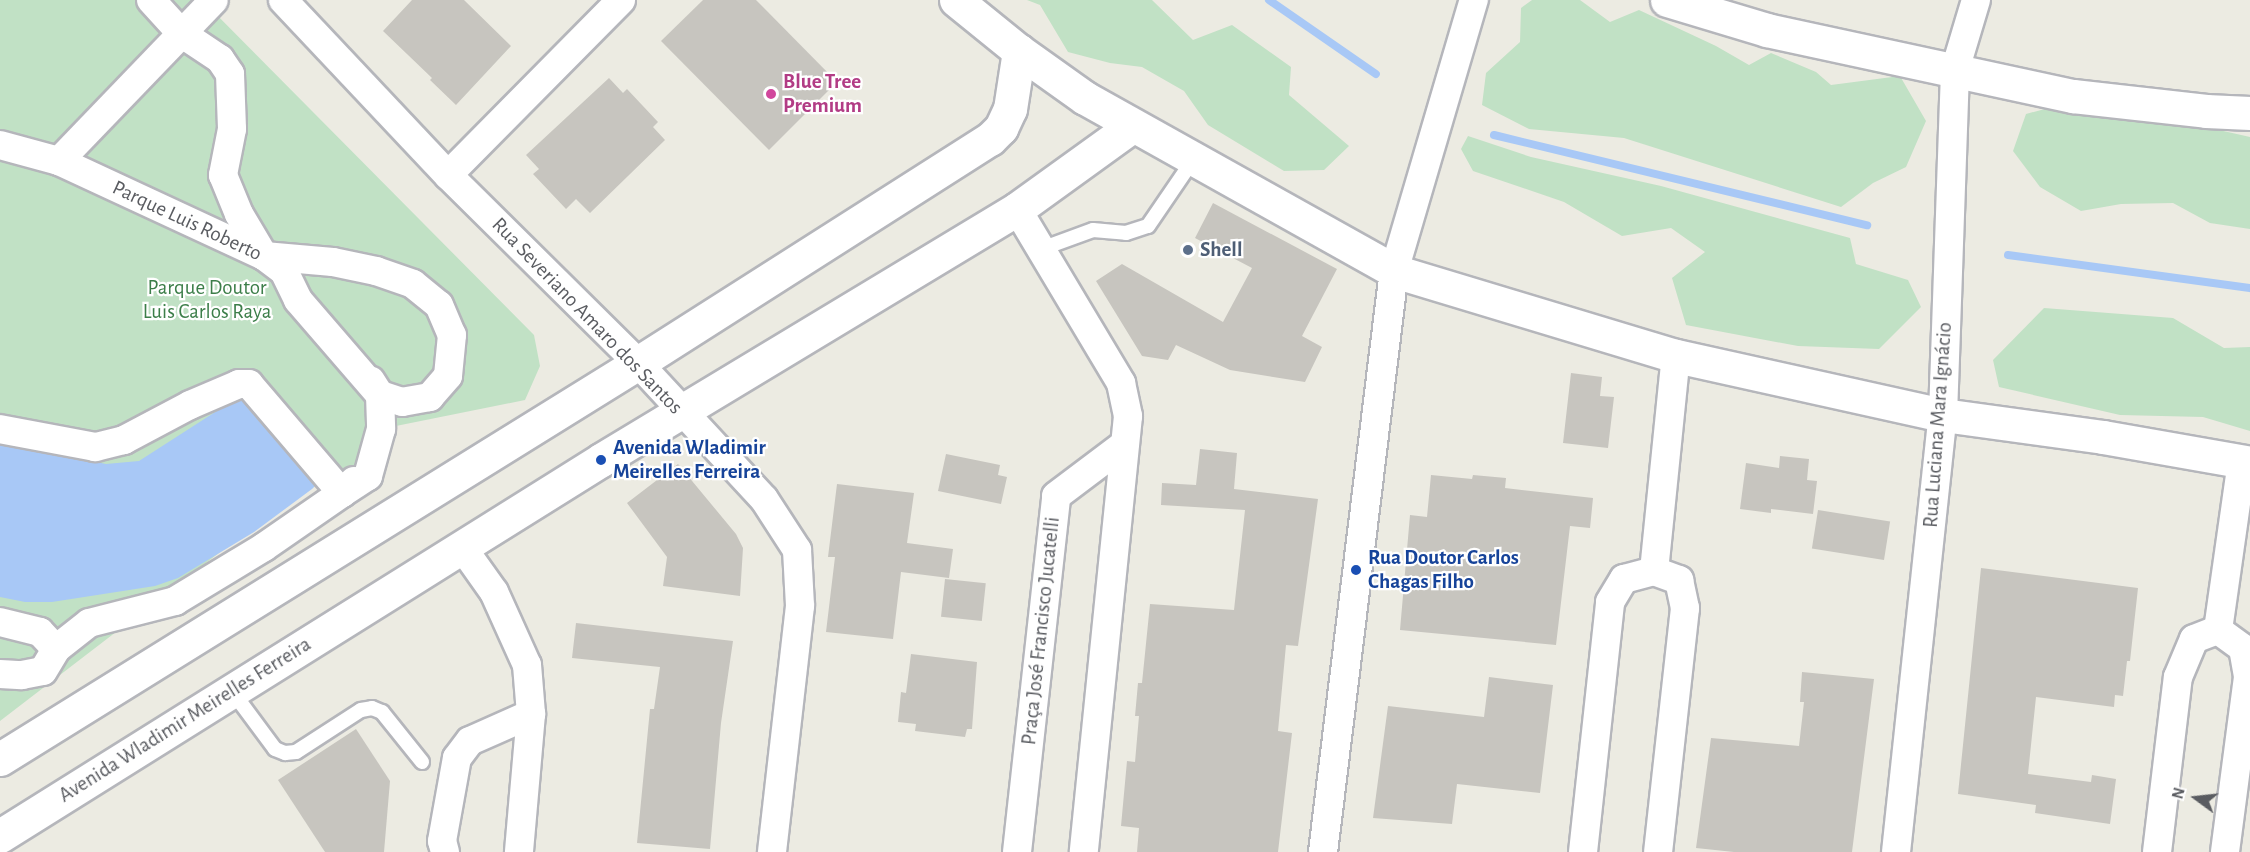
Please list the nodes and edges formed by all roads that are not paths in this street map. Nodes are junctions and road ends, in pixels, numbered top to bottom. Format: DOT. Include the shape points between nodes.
graph roads {
  1 [pos="151,0"];
  2 [pos="214,0"];
  3 [pos="284,0"];
  4 [pos="621,0"];
  5 [pos="956,0"];
  6 [pos="1474,0"];
  7 [pos="1667,0"];
  8 [pos="1976,0"];
  9 [pos="1701,5"];
  10 [pos="181,33"];
  11 [pos="1019,51"];
  12 [pos="1955,70"];
  13 [pos="2250,113"];
  14 [pos="1132,126"];
  15 [pos="0,145"];
  16 [pos="1193,160"];
  17 [pos="59,161"];
  18 [pos="448,175"];
  19 [pos="1017,209"];
  20 [pos="1041,249"];
  21 [pos="264,256"];
  22 [pos="292,258"];
  23 [pos="1394,271"];
  24 [pos="1676,356"];
  25 [pos="638,363"];
  26 [pos="380,395"];
  27 [pos="681,411"];
  28 [pos="1944,415"];
  29 [pos="0,429"];
  30 [pos="1125,444"];
  31 [pos="2246,462"];
  32 [pos="342,493"];
  33 [pos="462,547"];
  34 [pos="1654,571"];
  35 [pos="0,622"];
  36 [pos="2218,630"];
  37 [pos="56,649"];
  38 [pos="0,674"];
  39 [pos="232,691"];
  40 [pos="531,714"];
  41 [pos="0,759"];
  42 [pos="422,762"];
  43 [pos="0,836"];
  44 [pos="445,852"];
  45 [pos="519,852"];
  46 [pos="772,852"];
  47 [pos="1017,852"];
  48 [pos="1084,852"];
  49 [pos="1323,852"];
  50 [pos="1583,852"];
  51 [pos="1658,852"];
  52 [pos="1896,852"];
  53 [pos="2157,852"];
  54 [pos="2225,852"];
  1 -- 10 [label="street"];
  2 -- 10 [label="street"];
  3 -- 18 [label="street, Rua Severiano Amaro dos Santos"];
  4 -- 18 [label="street"];
  5 -- 11 [label="main road"];
  6 -- 23 [label="street"];
  7 -- 9 [label="main road"];
  8 -- 12 [label="street, Rua Luciana Mara Ignácio"];
  9 -- 12 [label="main road" via="1767,30"];
  10 -- 17 [label="street"];
  10 -- 21 [label="street" via="220,58 230,74 232,129 223,175 239,214"];
  11 -- 14 [label="main road" via="1084,98"];
  11 -- 25 [label="main road" via="1010,109 1002,128 990,139"];
  12 -- 13 [label="main road" via="2073,96"];
  12 -- 28 [label="street, Rua Luciana Mara Ignácio"];
  14 -- 16 [label="main road"];
  14 -- 19 [label="main road, Avenida Wladimir Meirelles Ferreira"];
  15 -- 17 [label="street, Parque Luis Roberto"];
  16 -- 20 [label="lane" via="1148,226 1126,233 1093,230"];
  16 -- 23 [label="main road"];
  17 -- 21 [label="street, Parque Luis Roberto"];
  18 -- 25 [label="street, Rua Severiano Amaro dos Santos"];
  19 -- 20 [label="street"];
  19 -- 27 [label="main road, Avenida Wladimir Meirelles Ferreira"];
  20 -- 30 [label="street" via="1121,383 1128,416"];
  21 -- 22 [label="street"];
  21 -- 26 [label="street, Parque Luis Roberto" via="284,271 298,300"];
  22 -- 26 [label="street"];
  22 -- 26 [label="street" via="376,271 412,284 439,305 452,335 448,376 430,397 402,402"];
  23 -- 24 [label="main road"];
  23 -- 49 [label="street"];
  24 -- 28 [label="main road"];
  24 -- 34 [label="street"];
  25 -- 27 [label="street, Rua Severiano Amaro dos Santos"];
  25 -- 41 [label="main road"];
  26 -- 32 [label="street" via="386,411 368,465"];
  27 -- 33 [label="main road, Avenida Wladimir Meirelles Ferreira"];
  27 -- 46 [label="street, Rua Severiano Amaro dos Santos" via="764,499 797,550 800,606"];
  28 -- 31 [label="main road"];
  28 -- 52 [label="street, Rua Luciana Mara Ignácio"];
  29 -- 32 [label="street" via="95,447 124,440 190,405 239,384 249,384"];
  30 -- 47 [label="street, Praça José Francisco Jucatelli" via="1056,496"];
  30 -- 48 [label="street"];
  31 -- 36 [label="street"];
  32 -- 37 [label="street" via="175,602 89,623"];
  33 -- 39 [label="main road, Avenida Wladimir Meirelles Ferreira"];
  33 -- 40 [label="street" via="494,592 527,665"];
  34 -- 50 [label="street" via="1624,579 1611,602"];
  34 -- 51 [label="street" via="1679,580 1685,608"];
  35 -- 37 [label="street" via="40,632"];
  36 -- 53 [label="street" via="2194,639 2178,677"];
  36 -- 54 [label="street" via="2243,648 2248,677"];
  37 -- 38 [label="street" via="43,671"];
  39 -- 42 [label="lane" via="275,749 285,753 296,752 361,710 372,708 382,712"];
  39 -- 43 [label="main road, Avenida Wladimir Meirelles Ferreira"];
  40 -- 44 [label="street" via="470,741 457,759 442,841"];
  40 -- 45 [label="street"];
}
